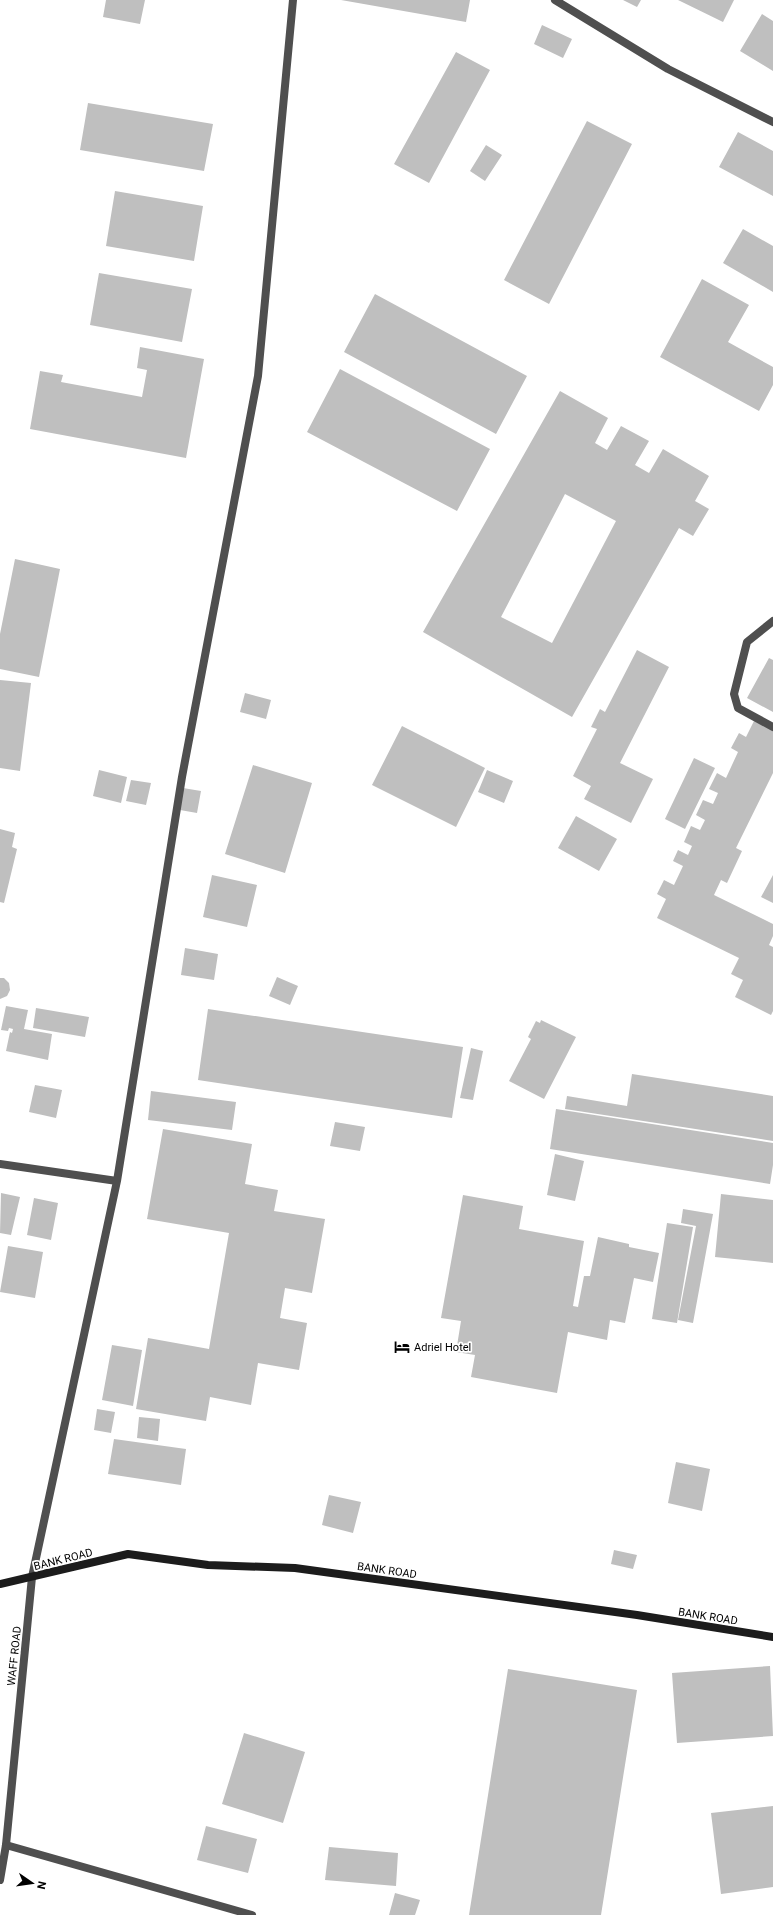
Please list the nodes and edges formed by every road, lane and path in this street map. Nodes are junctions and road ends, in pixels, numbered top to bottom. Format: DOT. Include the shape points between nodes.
graph roads {
  1 [pos="293,0"];
  2 [pos="555,0"];
  3 [pos="773,122"];
  4 [pos="773,621"];
  5 [pos="773,727"];
  6 [pos="0,1164"];
  7 [pos="117,1181"];
  8 [pos="32,1577"];
  9 [pos="0,1584"];
  10 [pos="773,1637"];
  11 [pos="6,1845"];
  12 [pos="0,1880"];
  13 [pos="252,1915"];
  1 -- 7 [label="street, WAFF ROAD" via="258,376 182,777"];
  2 -- 3 [label="street" via="668,69"];
  4 -- 5 [label="street" via="747,642 734,694 738,708"];
  6 -- 7 [label="street"];
  7 -- 8 [label="street, WAFF ROAD"];
  8 -- 9 [label="street, BANK ROAD"];
  8 -- 10 [label="street, BANK ROAD" via="128,1554 208,1565 295,1568 637,1615"];
  8 -- 11 [label="street, WAFF ROAD"];
  11 -- 12 [label="street, WAFF ROAD"];
  11 -- 13 [label="street"];
}
